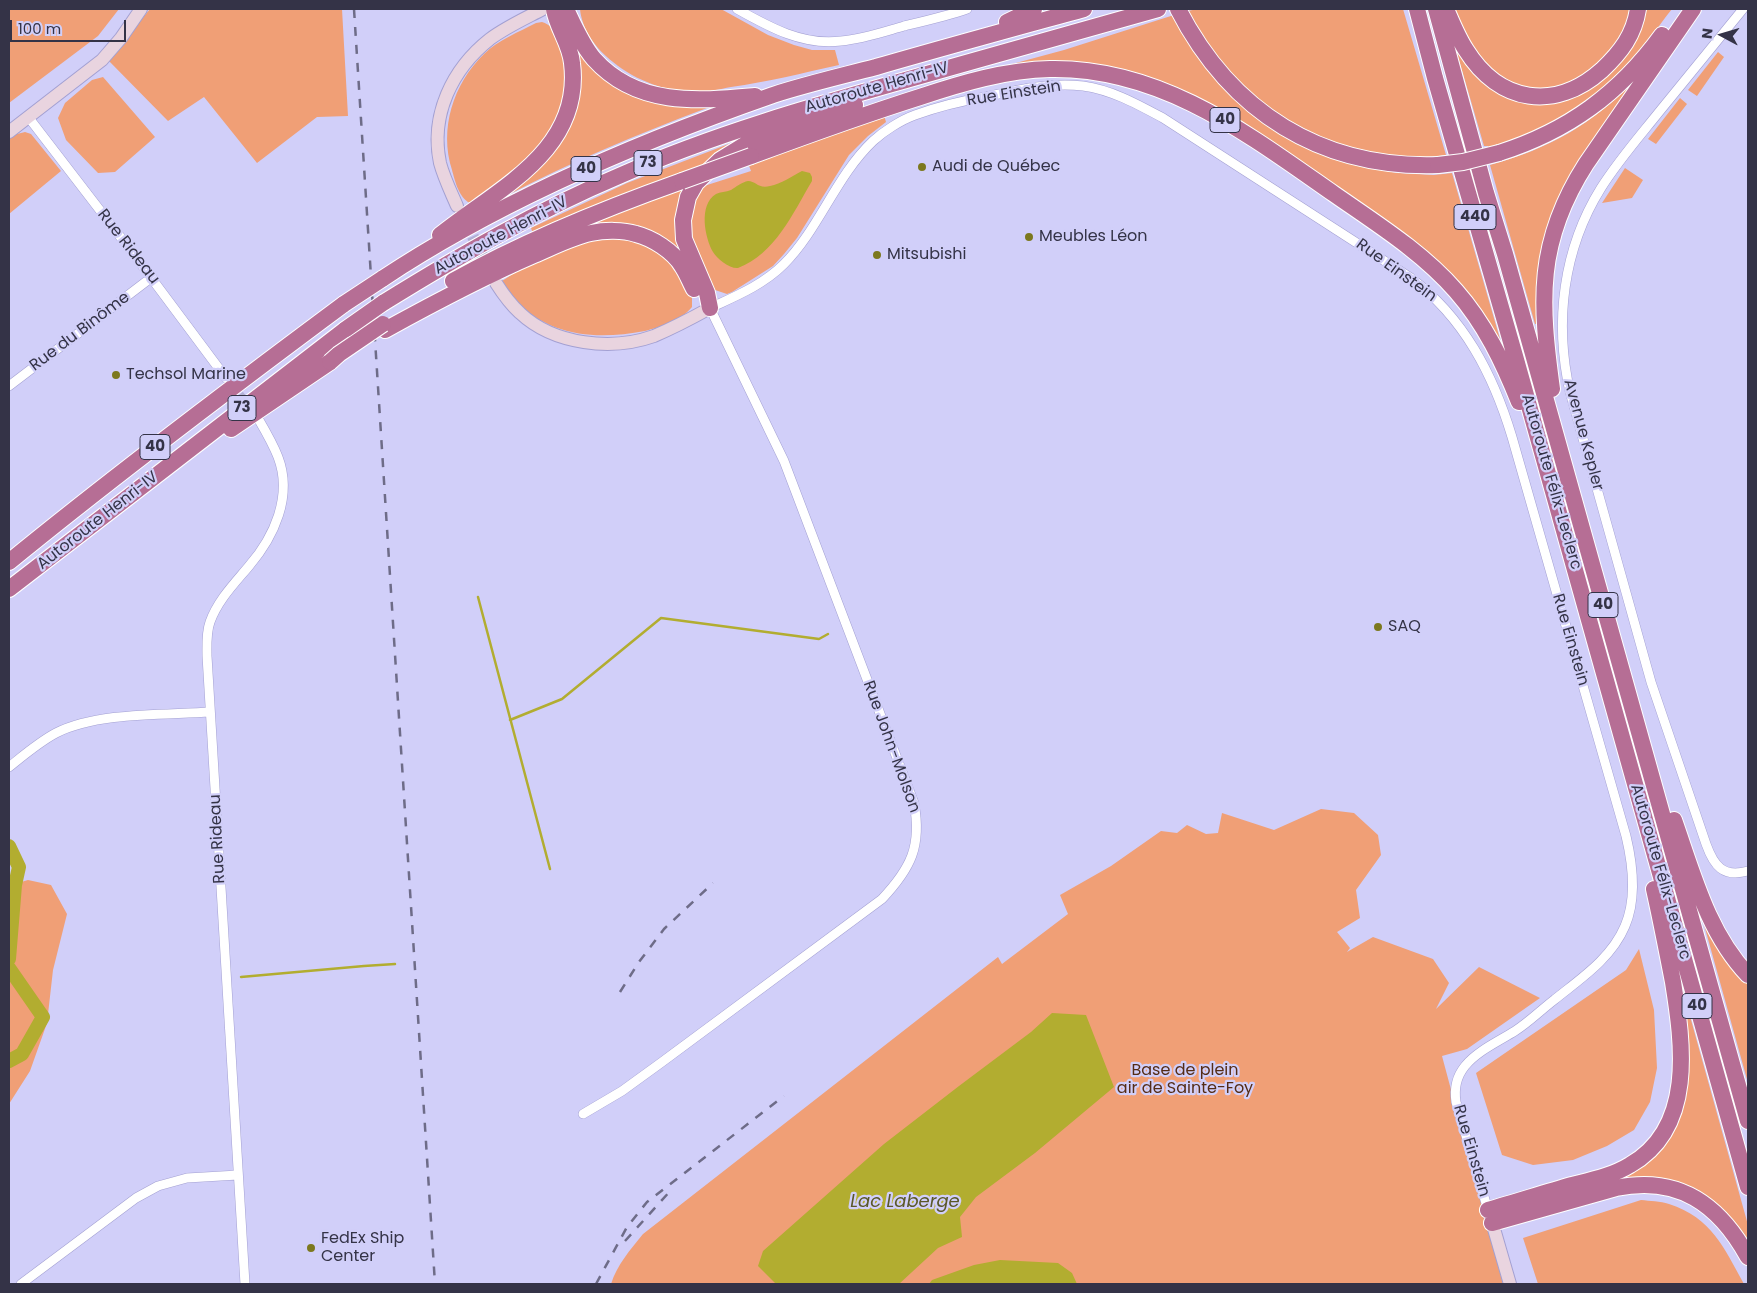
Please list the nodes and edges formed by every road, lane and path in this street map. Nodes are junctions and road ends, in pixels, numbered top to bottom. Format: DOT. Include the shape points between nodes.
graph roads {
  1 [pos="142,9"];
  2 [pos="543,9"];
  3 [pos="554,9"];
  4 [pos="566,9"];
  5 [pos="737,9"];
  6 [pos="967,9"];
  7 [pos="1034,9"];
  8 [pos="1084,9"];
  9 [pos="1158,9"];
  10 [pos="1178,9"];
  11 [pos="1410,9"];
  12 [pos="1418,9"];
  13 [pos="1436,9"];
  14 [pos="1446,9"];
  15 [pos="1638,9"];
  16 [pos="1682,9"];
  17 [pos="1693,9"];
  18 [pos="1743,9"];
  19 [pos="1141,14"];
  20 [pos="966,41"];
  21 [pos="1435,78"];
  22 [pos="774,95"];
  23 [pos="28,118"];
  24 [pos="9,132"];
  25 [pos="457,206"];
  26 [pos="408,262"];
  27 [pos="152,278"];
  28 [pos="496,283"];
  29 [pos="710,308"];
  30 [pos="384,327"];
  31 [pos="226,378"];
  32 [pos="9,386"];
  33 [pos="259,420"];
  34 [pos="1560,451"];
  35 [pos="1549,476"];
  36 [pos="139,489"];
  37 [pos="66,516"];
  38 [pos="9,547"];
  39 [pos="9,562"];
  40 [pos="9,590"];
  41 [pos="210,712"];
  42 [pos="1646,760"];
  43 [pos="9,767"];
  44 [pos="1647,824"];
  45 [pos="1748,871"];
  46 [pos="1748,975"];
  47 [pos="583,1114"];
  48 [pos="1748,1121"];
  49 [pos="238,1175"];
  50 [pos="1748,1187"];
  51 [pos="1490,1216"];
  52 [pos="1748,1257"];
  53 [pos="21,1284"];
  54 [pos="245,1284"];
  55 [pos="1510,1284"];
  1 -- 23 [label="street" via="102,60"];
  2 -- 25 [label="street" via="491,38 464,65 446,94 438,128 438,147 441,165"];
  3 -- 26 [label="highway" via="572,62 570,105 562,125 552,142 520,176 466,214"];
  4 -- 22 [label="highway" via="594,59 623,82 641,90 692,100"];
  5 -- 6 [label="street" via="791,36 839,42"];
  7 -- 20 [label="highway"];
  8 -- 20 [label="highway, Autoroute Henri-IV / 40"];
  9 -- 19 [label="highway, Autoroute Henri-IV / 73"];
  10 -- 16 [label="highway, bridge" via="1216,69 1260,110 1295,134 1361,158 1399,164 1438,165 1499,153 1554,131 1580,116 1619,86"];
  11 -- 21 [label="highway"];
  12 -- 21 [label="highway, Autoroute Félix-Leclerc / 440"];
  13 -- 34 [label="highway, Autoroute Félix-Leclerc / 40"];
  14 -- 15 [label="highway" via="1466,51 1485,74 1509,91 1538,97 1565,92 1599,72 1627,41"];
  17 -- 34 [label="highway" via="1580,175 1553,235 1546,272 1544,311"];
  18 -- 45 [label="street, Avenue Kepler" via="1624,155 1598,193 1579,232 1572,256 1564,293 1562,330 1565,367 1579,425 1654,690 1703,835 1720,869 1733,873"];
  19 -- 29 [label="highway" via="1003,62 841,110 746,144 720,160 696,184 688,197 683,220 684,239 708,293"];
  19 -- 36 [label="highway, Autoroute Henri-IV / 73, bridge" via="802,110 681,150 618,176 501,233 383,304"];
  20 -- 22 [label="highway, Autoroute Henri-IV / 40"];
  21 -- 35 [label="highway, Autoroute Félix-Leclerc / 440"];
  22 -- 26 [label="highway, Autoroute Henri-IV / 40" via="580,172 512,204"];
  23 -- 24 [label="street"];
  23 -- 27 [label="street, Rue Rideau"];
  26 -- 37 [label="highway, Autoroute Henri-IV / 40, bridge" via="344,304"];
  27 -- 31 [label="street, Rue Rideau"];
  27 -- 32 [label="street, Rue du Binôme"];
  28 -- 29 [label="street, Rue Einstein" via="507,300 538,326 572,340 595,343 654,336"];
  29 -- 30 [label="highway" via="698,298 681,264 654,242 618,231 593,232 490,274"];
  29 -- 47 [label="street, Rue John-Molson" via="784,462 914,802 915,844 909,865 882,899 622,1091"];
  29 -- 51 [label="street, Rue Einstein" via="767,279 785,263 859,156 875,139 895,126 913,115 972,99 1067,85 1115,94 1163,118 1394,266 1430,292 1452,315 1484,363 1508,422 1626,836 1633,874 1627,922 1605,957 1518,1029 1473,1059 1458,1078 1456,1102"];
  30 -- 35 [label="highway, 40, bridge" via="468,273 584,218 874,111 1014,72 1052,69 1092,72 1128,78 1207,110 1248,135 1423,258 1472,311 1494,345"];
  30 -- 36 [label="highway, 40, bridge"];
  33 -- 41 [label="street, Rue Rideau" via="279,459 283,477 281,506 264,546 223,598 210,624 207,656"];
  34 -- 42 [label="highway, Autoroute Félix-Leclerc / 40"];
  35 -- 44 [label="highway, Autoroute Félix-Leclerc / 40"];
  36 -- 40 [label="highway, Autoroute Henri-IV / 40"];
  37 -- 38 [label="highway"];
  37 -- 39 [label="highway, Autoroute Henri-IV / 40"];
  41 -- 43 [label="street" via="85,722 55,733"];
  41 -- 49 [label="street, Rue Rideau"];
  42 -- 46 [label="highway" via="1673,818 1709,915 1723,943"];
  42 -- 48 [label="highway, Autoroute Félix-Leclerc / 40"];
  44 -- 50 [label="highway, Autoroute Félix-Leclerc / 40"];
  44 -- 51 [label="highway" via="1654,888 1681,1041 1680,1080 1670,1119 1650,1150 1618,1172"];
  49 -- 53 [label="street" via="187,1178 158,1186 136,1198"];
  49 -- 54 [label="street, Rue Rideau"];
  51 -- 52 [label="highway" via="1616,1188 1659,1185 1682,1191 1705,1204 1729,1227"];
  51 -- 55 [label="street, Rue Einstein"];
}
